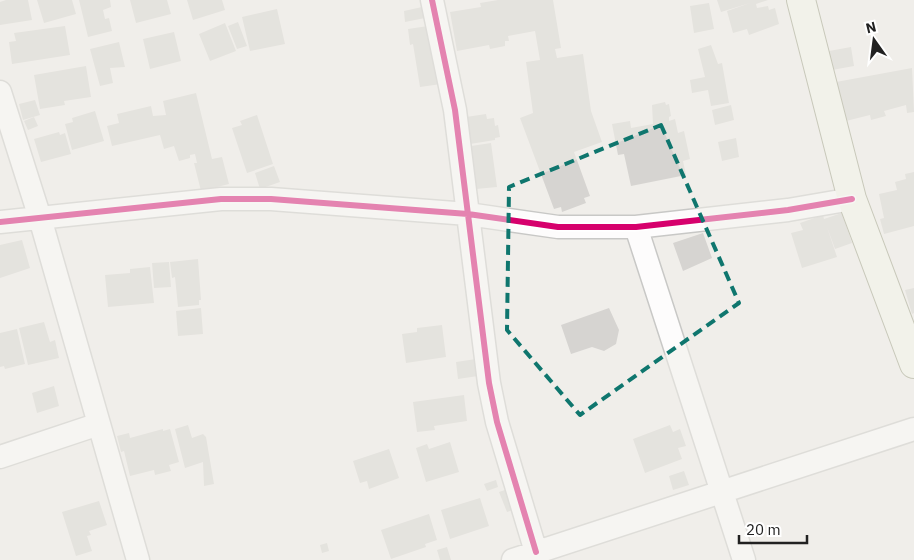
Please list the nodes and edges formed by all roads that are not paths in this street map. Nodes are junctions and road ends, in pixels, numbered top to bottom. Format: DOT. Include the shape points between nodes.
graph roads {
  1 [pos="432,0"];
  2 [pos="801,0"];
  3 [pos="0,92"];
  4 [pos="852,199"];
  5 [pos="468,214"];
  6 [pos="40,218"];
  7 [pos="0,222"];
  8 [pos="636,227"];
  9 [pos="914,364"];
  10 [pos="99,424"];
  11 [pos="914,428"];
  12 [pos="0,457"];
  13 [pos="721,491"];
  14 [pos="536,552"];
  15 [pos="138,560"];
  16 [pos="513,560"];
  17 [pos="744,560"];
  1 -- 5 [label="street" via="455,110"];
  2 -- 4 [label="street"];
  3 -- 6 [label="street"];
  4 -- 8 [label="street" via="788,210"];
  4 -- 9 [label="street"];
  5 -- 6 [label="street" via="271,199 221,199"];
  5 -- 8 [label="street" via="558,227"];
  5 -- 14 [label="street" via="489,383 497,422"];
  6 -- 7 [label="street"];
  6 -- 10 [label="street"];
  8 -- 13 [label="street"];
  10 -- 12 [label="street"];
  10 -- 15 [label="street"];
  11 -- 13 [label="street"];
  13 -- 14 [label="street"];
  13 -- 17 [label="street"];
  14 -- 16 [label="street"];
}
